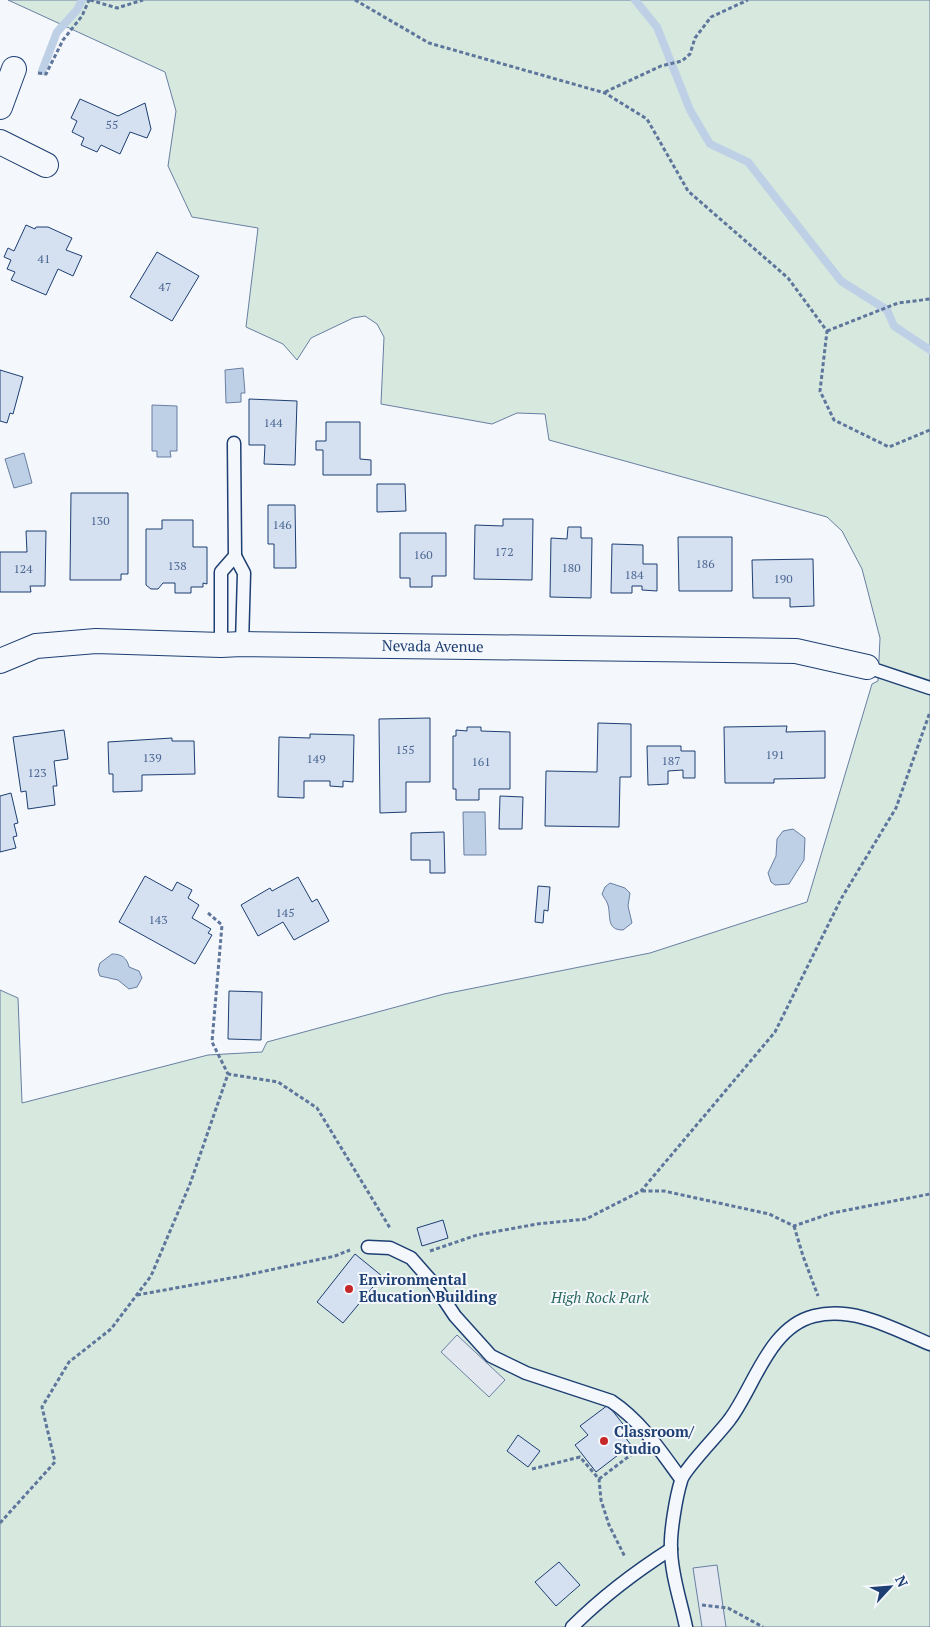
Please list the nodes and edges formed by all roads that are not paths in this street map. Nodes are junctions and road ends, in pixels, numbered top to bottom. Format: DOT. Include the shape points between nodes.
graph roads {
  1 [pos="14,69"];
  2 [pos="0,107"];
  3 [pos="0,142"];
  4 [pos="46,165"];
  5 [pos="234,443"];
  6 [pos="235,556"];
  7 [pos="232,644"];
  8 [pos="0,661"];
  9 [pos="867,667"];
  10 [pos="930,688"];
  11 [pos="368,1247"];
  12 [pos="930,1344"];
  13 [pos="681,1479"];
  14 [pos="670,1549"];
  15 [pos="572,1627"];
  16 [pos="686,1627"];
  1 -- 2 [label="street"];
  3 -- 4 [label="street"];
  5 -- 6 [label="lane"];
  6 -- 7 [label="lane" via="244,573"];
  6 -- 7 [label="lane" via="221,572"];
  7 -- 8 [label="street, Nevada Avenue" via="87,642 36,646"];
  7 -- 9 [label="street, Nevada Avenue" via="796,651"];
  9 -- 10 [label="lane"];
  11 -- 13 [label="lane" via="390,1248 411,1258 455,1316 491,1356 526,1373 611,1401 636,1420"];
  12 -- 13 [label="lane" via="864,1317 835,1313 812,1316 773,1346 731,1418"];
  13 -- 14 [label="lane"];
  14 -- 15 [label="lane" via="599,1600"];
  14 -- 16 [label="lane"];
}
